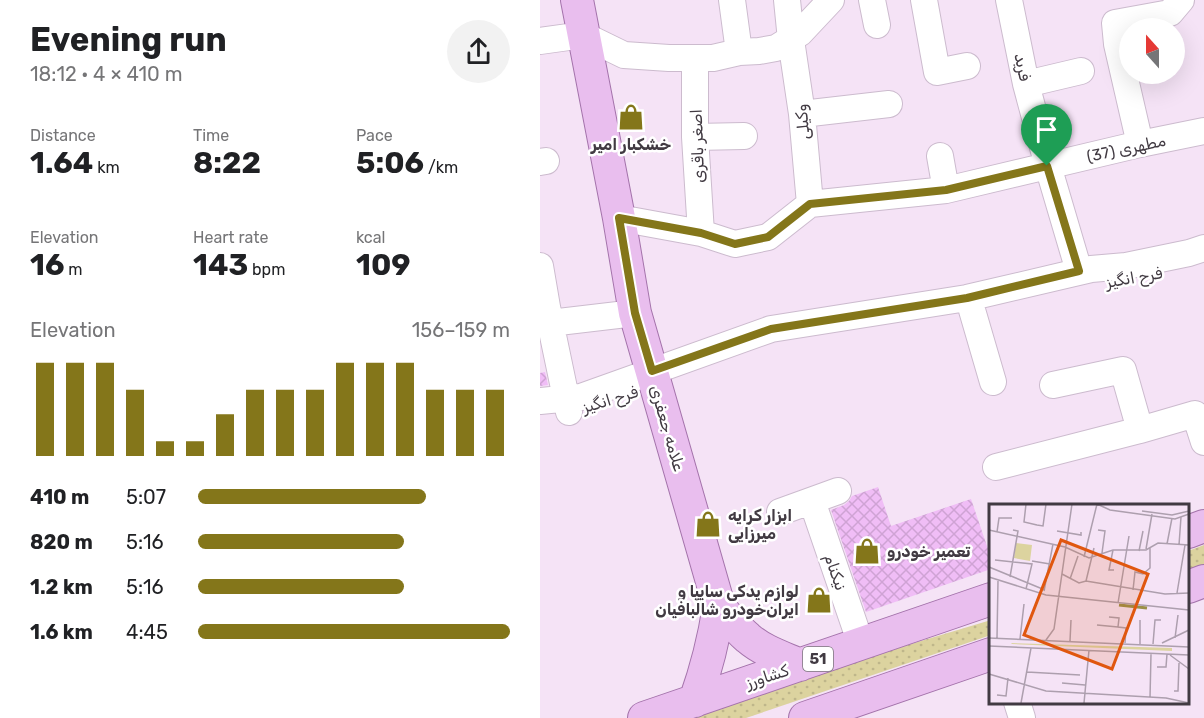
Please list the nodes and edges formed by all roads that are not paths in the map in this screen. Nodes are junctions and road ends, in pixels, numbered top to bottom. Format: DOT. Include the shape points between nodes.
graph roads {
  1 [pos="577,0"];
  2 [pos="732,0"];
  3 [pos="787,0"];
  4 [pos="831,0"];
  5 [pos="924,0"];
  6 [pos="1009,0"];
  7 [pos="1181,0"];
  8 [pos="1138,10"];
  9 [pos="583,35"];
  10 [pos="791,40"];
  11 [pos="540,41"];
  12 [pos="739,52"];
  13 [pos="695,58"];
  14 [pos="967,66"];
  15 [pos="1081,71"];
  16 [pos="1026,84"];
  17 [pos="889,104"];
  18 [pos="802,114"];
  19 [pos="1204,131"];
  20 [pos="744,136"];
  21 [pos="695,137"];
  22 [pos="1140,144"];
  23 [pos="940,156"];
  24 [pos="1047,166"];
  25 [pos="946,190"];
  26 [pos="810,204"];
  27 [pos="619,218"];
  28 [pos="701,233"];
  29 [pos="1204,248"];
  30 [pos="1204,260"];
  31 [pos="540,266"];
  32 [pos="1079,271"];
  33 [pos="972,310"];
  34 [pos="546,313"];
  35 [pos="635,313"];
  36 [pos="550,370"];
  37 [pos="654,378"];
  38 [pos="993,381"];
  39 [pos="1053,385"];
  40 [pos="540,401"];
  41 [pos="567,405"];
  42 [pos="540,414"];
  43 [pos="1140,430"];
  44 [pos="1204,442"];
  45 [pos="996,467"];
  46 [pos="838,490"];
  47 [pos="812,501"];
  48 [pos="780,512"];
  49 [pos="1204,526"];
  50 [pos="1189,532"];
  51 [pos="1204,581"];
  52 [pos="1189,587"];
  53 [pos="989,600"];
  54 [pos="719,606"];
  55 [pos="861,644"];
  56 [pos="989,655"];
  57 [pos="800,665"];
  58 [pos="695,701"];
  59 [pos="1017,703"];
  60 [pos="644,718"];
  61 [pos="805,718"];
  62 [pos="1022,718"];
  1 -- 9 [label="main road, علامه جعفری"];
  2 -- 12 [label="street"];
  3 -- 10 [label="street, وکیلی"];
  4 -- 10 [label="street"];
  5 -- 14 [label="street" via="937,72"];
  6 -- 16 [label="street, فرید"];
  7 -- 8 [label="street" via="1170,13"];
  8 -- 22 [label="street" via="1115,23"];
  9 -- 11 [label="street"];
  9 -- 13 [label="street" via="624,56"];
  9 -- 27 [label="main road, علامه جعفری"];
  10 -- 12 [label="street" via="776,48"];
  10 -- 18 [label="street, وکیلی"];
  12 -- 13 [label="street"];
  13 -- 21 [label="street, اصغر باقری"];
  15 -- 16 [label="street"];
  16 -- 24 [label="street, فرید"];
  17 -- 18 [label="street"];
  18 -- 26 [label="street, وکیلی"];
  19 -- 22 [label="street, مطهری (37)"];
  20 -- 21 [label="street"];
  21 -- 28 [label="street, اصغر باقری"];
  22 -- 24 [label="street, مطهری (37)"];
  23 -- 25 [label="street"];
  24 -- 25 [label="street, مطهری (37)"];
  24 -- 32 [label="street, فرید"];
  25 -- 26 [label="street, مطهری (37)"];
  26 -- 28 [label="street" via="768,237 735,244"];
  27 -- 28 [label="street"];
  27 -- 35 [label="main road, علامه جعفری"];
  29 -- 32 [label="street" via="1126,266"];
  30 -- 33 [label="street, فرح انگیز" via="1116,283 1083,284"];
  31 -- 34 [label="street"];
  32 -- 37 [label="street" via="967,298 771,329"];
  33 -- 37 [label="street, فرح انگیز" via="744,352"];
  33 -- 38 [label="street"];
  34 -- 35 [label="street"];
  34 -- 36 [label="street"];
  35 -- 37 [label="main road, علامه جعفری"];
  36 -- 41 [label="street"];
  37 -- 41 [label="street" via="581,397"];
  37 -- 54 [label="main road, علامه جعفری"];
  39 -- 43 [label="street" via="1123,370"];
  40 -- 41 [label="street"];
  41 -- 42 [label="street, فرح انگیز"];
  43 -- 44 [label="street" via="1195,414"];
  43 -- 45 [label="street"];
  46 -- 47 [label="street"];
  47 -- 48 [label="street"];
  47 -- 55 [label="street, نیکنام"];
  49 -- 50 [label="main road"];
  51 -- 52 [label="main road"];
  53 -- 55 [label="main road, کشاورز / 51"];
  54 -- 57 [label="main road, علامه جعفری" via="749,639"];
  54 -- 58 [label="main road, علامه جعفری"];
  55 -- 57 [label="main road, کشاورز / 51"];
  56 -- 61 [label="main road"];
  57 -- 58 [label="main road, کشاورز / 51"];
  58 -- 60 [label="main road, کشاورز / 51"];
  59 -- 62 [label="street"];
}
